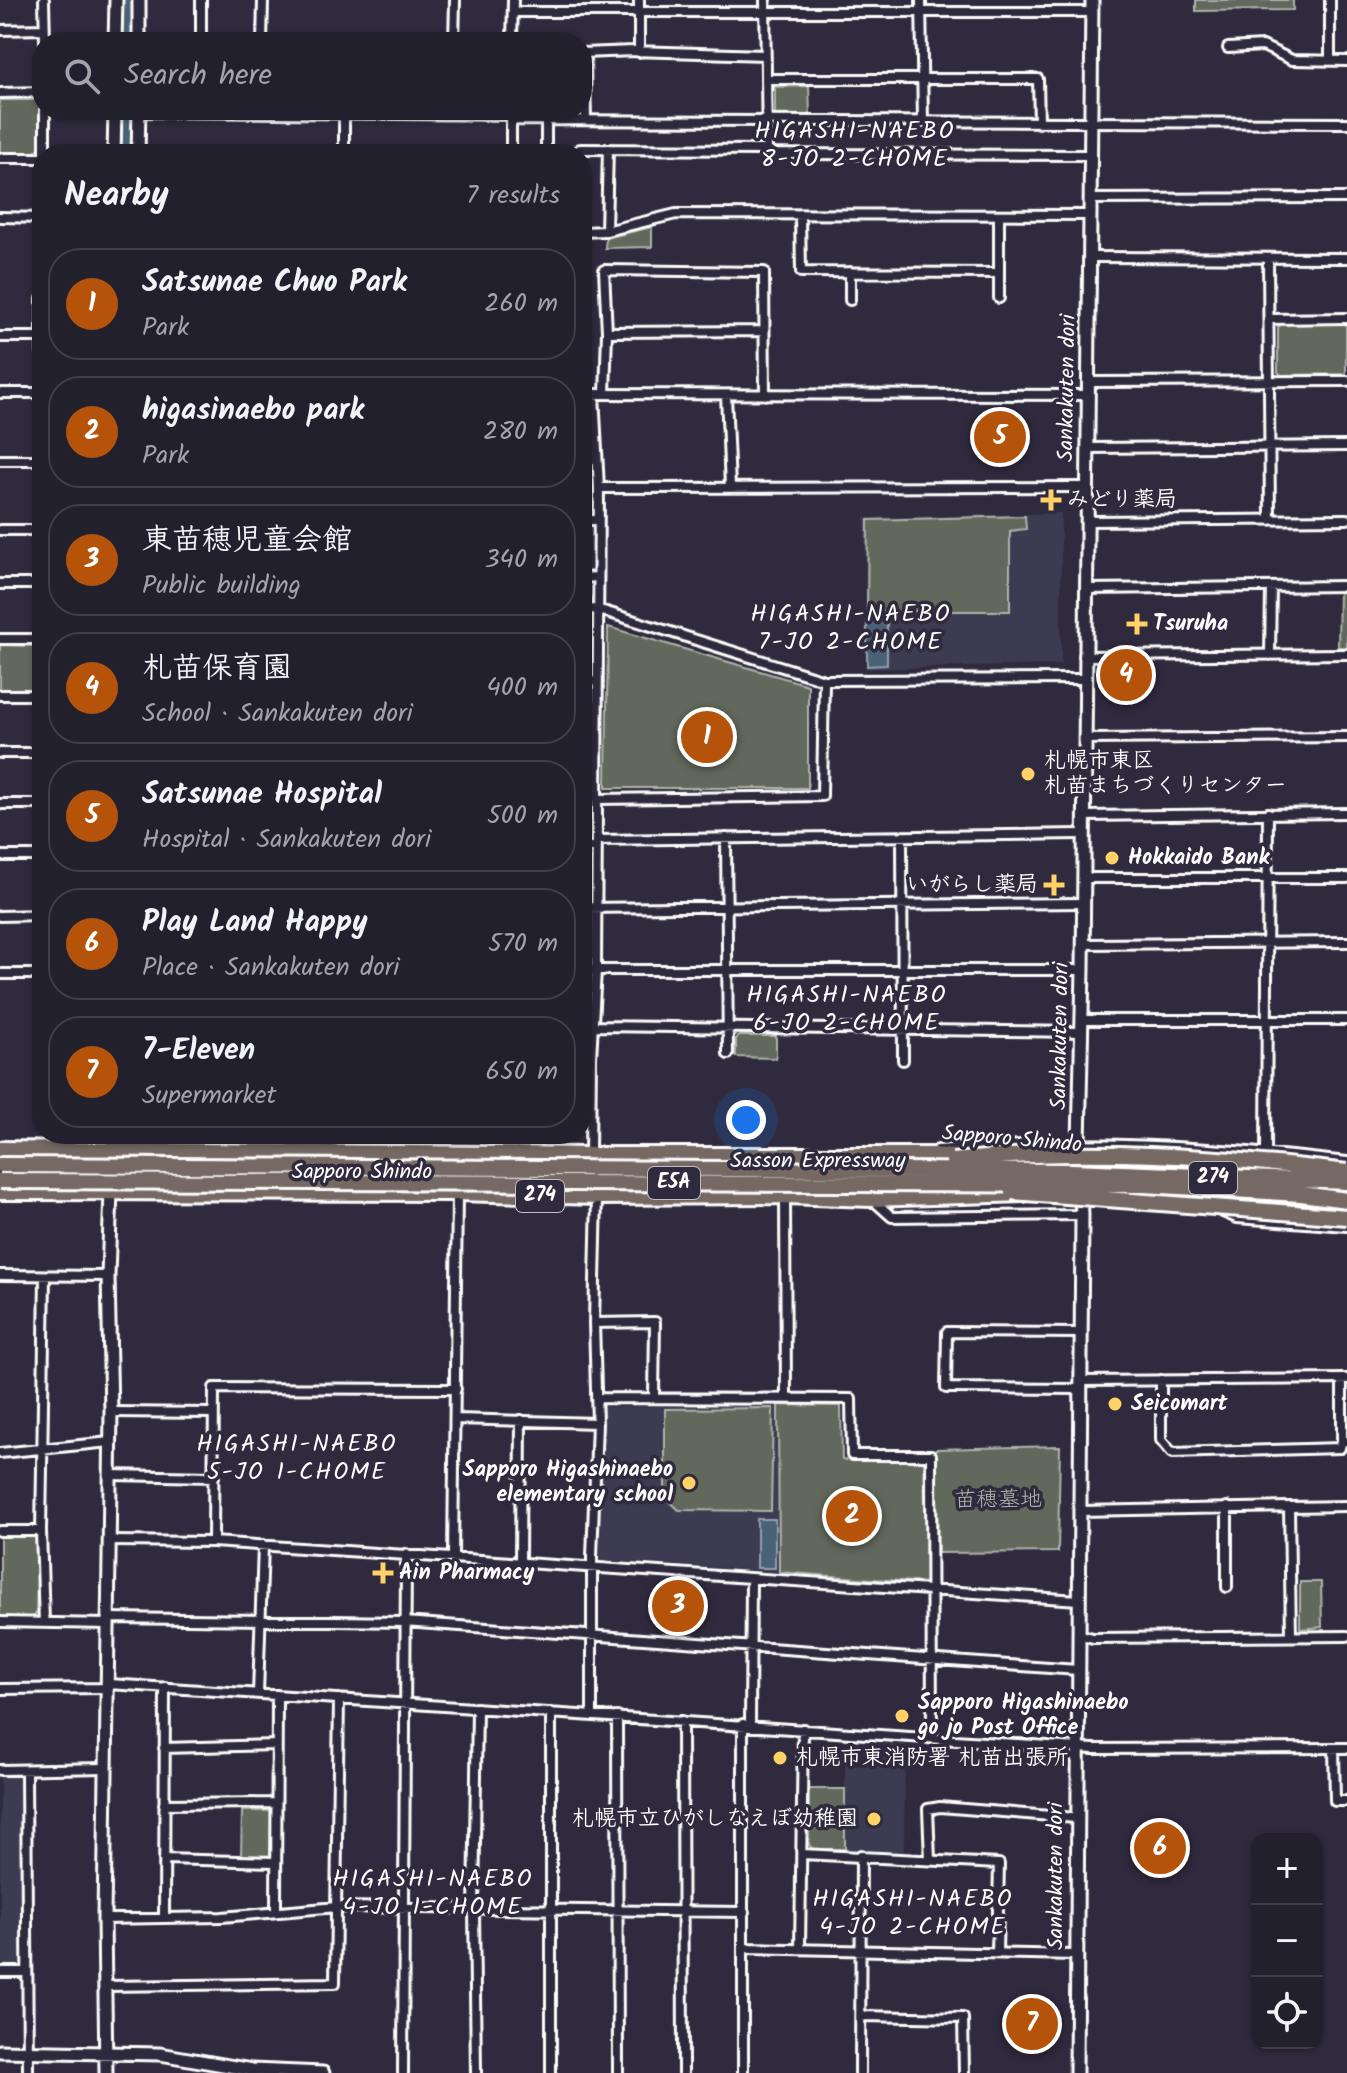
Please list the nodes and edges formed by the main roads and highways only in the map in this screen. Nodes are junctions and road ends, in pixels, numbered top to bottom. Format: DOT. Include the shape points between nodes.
graph roads {
  1 [pos="0,1149"];
  2 [pos="0,1165"];
  3 [pos="893,1168"];
  4 [pos="1347,1172"];
  5 [pos="0,1181"];
  6 [pos="1347,1182"];
  7 [pos="902,1183"];
  8 [pos="1347,1190"];
  9 [pos="0,1192"];
  10 [pos="1347,1200"];
  11 [pos="1347,1210"];
  12 [pos="1347,1217"];
  1 -- 8 [label="highway, Sapporo Shindo / 274" via="933,1155"];
  2 -- 3 [label="highway, Sasson Expressway / E5A, bridge"];
  3 -- 4 [label="highway, bridge" via="1019,1155 1114,1154"];
  3 -- 6 [label="highway, Sasson Expressway / E5A, bridge"];
  5 -- 7 [label="highway, Sasson Expressway / E5A, bridge"];
  7 -- 10 [label="highway, Sasson Expressway / E5A, bridge" via="1144,1185"];
  7 -- 12 [label="highway, bridge"];
  9 -- 11 [label="highway, Sapporo Shindo / 274" via="871,1199 1080,1192 1252,1197"];
}
